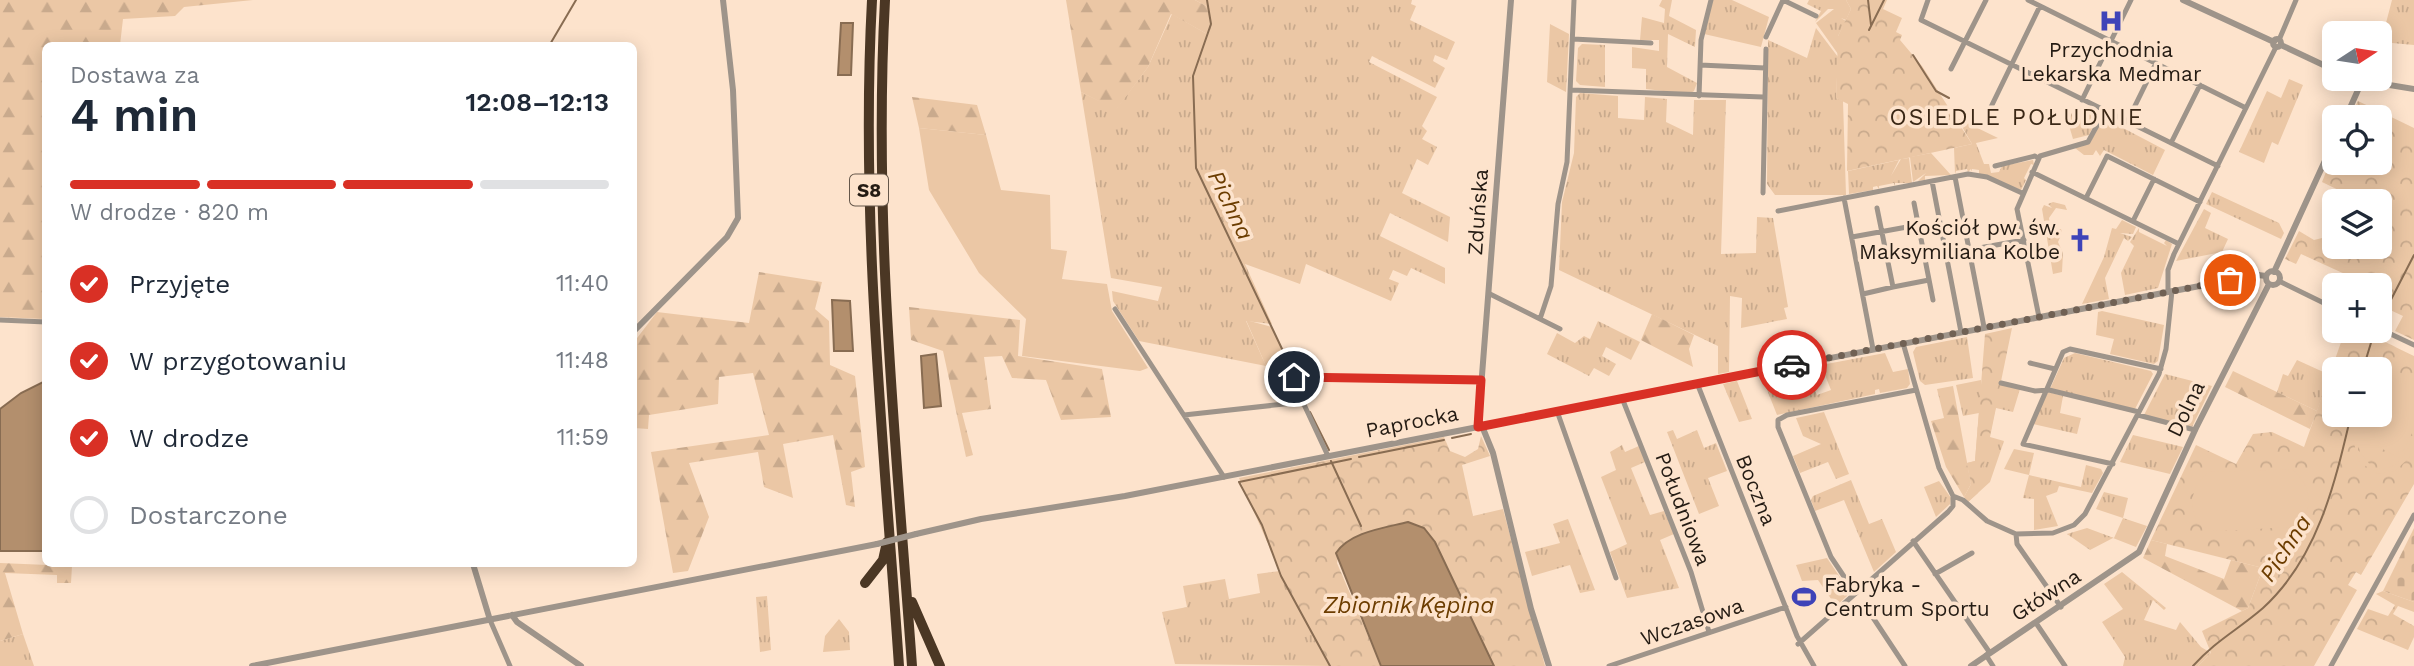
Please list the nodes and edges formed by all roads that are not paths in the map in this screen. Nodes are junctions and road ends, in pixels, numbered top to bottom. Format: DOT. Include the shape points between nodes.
graph roads {
  1 [pos="723,0"];
  2 [pos="872,0"];
  3 [pos="885,0"];
  4 [pos="1511,0"];
  5 [pos="1574,0"];
  6 [pos="1711,0"];
  7 [pos="1928,0"];
  8 [pos="1986,0"];
  9 [pos="2028,0"];
  10 [pos="2131,0"];
  11 [pos="2183,0"];
  12 [pos="2296,0"];
  13 [pos="2040,6"];
  14 [pos="1816,16"];
  15 [pos="1766,37"];
  16 [pos="1573,39"];
  17 [pos="2111,41"];
  18 [pos="1965,42"];
  19 [pos="1651,43"];
  20 [pos="2277,44"];
  21 [pos="1766,49"];
  22 [pos="2156,63"];
  23 [pos="1700,65"];
  24 [pos="2011,65"];
  25 [pos="2322,65"];
  26 [pos="1765,68"];
  27 [pos="1951,69"];
  28 [pos="2200,85"];
  29 [pos="2392,86"];
  30 [pos="2414,89"];
  31 [pos="1571,90"];
  32 [pos="1699,96"];
  33 [pos="1763,97"];
  34 [pos="2082,100"];
  35 [pos="2246,108"];
  36 [pos="1990,109"];
  37 [pos="2105,111"];
  38 [pos="2127,122"];
  39 [pos="2171,143"];
  40 [pos="2038,158"];
  41 [pos="1994,166"];
  42 [pos="2218,166"];
  43 [pos="2322,167"];
  44 [pos="2032,172"];
  45 [pos="1955,177"];
  46 [pos="2154,179"];
  47 [pos="1932,181"];
  48 [pos="1763,193"];
  49 [pos="2022,193"];
  50 [pos="1844,198"];
  51 [pos="2086,198"];
  52 [pos="2200,202"];
  53 [pos="1913,203"];
  54 [pos="1877,208"];
  55 [pos="1778,211"];
  56 [pos="2133,221"];
  57 [pos="1918,225"];
  58 [pos="1882,231"];
  59 [pos="1852,237"];
  60 [pos="2024,240"];
  61 [pos="2179,244"];
  62 [pos="1968,250"];
  63 [pos="2274,272"];
  64 [pos="1929,280"];
  65 [pos="2267,280"];
  66 [pos="2279,281"];
  67 [pos="1893,287"];
  68 [pos="2170,292"];
  69 [pos="1490,294"];
  70 [pos="1863,294"];
  71 [pos="1933,300"];
  72 [pos="2322,302"];
  73 [pos="1115,309"];
  74 [pos="2039,317"];
  75 [pos="1540,319"];
  76 [pos="0,320"];
  77 [pos="42,322"];
  78 [pos="1984,327"];
  79 [pos="637,328"];
  80 [pos="1560,329"];
  81 [pos="1961,332"];
  82 [pos="2392,335"];
  83 [pos="1903,343"];
  84 [pos="2414,345"];
  85 [pos="1873,349"];
  86 [pos="2029,363"];
  87 [pos="2055,369"];
  88 [pos="2161,369"];
  89 [pos="1481,380"];
  90 [pos="1697,383"];
  91 [pos="2001,383"];
  92 [pos="1916,390"];
  93 [pos="2045,392"];
  94 [pos="1622,398"];
  95 [pos="1303,402"];
  96 [pos="1557,411"];
  97 [pos="2138,413"];
  98 [pos="1184,415"];
  99 [pos="1480,427"];
  100 [pos="2195,430"];
  101 [pos="1328,456"];
  102 [pos="2113,464"];
  103 [pos="1224,477"];
  104 [pos="1953,496"];
  105 [pos="2414,515"];
  106 [pos="890,527"];
  107 [pos="2015,534"];
  108 [pos="1913,541"];
  109 [pos="2139,552"];
  110 [pos="1972,553"];
  111 [pos="474,567"];
  112 [pos="1935,574"];
  113 [pos="1616,578"];
  114 [pos="865,583"];
  115 [pos="906,585"];
  116 [pos="1855,593"];
  117 [pos="1864,604"];
  118 [pos="1786,607"];
  119 [pos="2061,607"];
  120 [pos="512,615"];
  121 [pos="490,620"];
  122 [pos="2036,623"];
  123 [pos="1709,632"];
  124 [pos="1799,644"];
  125 [pos="1988,654"];
  126 [pos="1620,664"];
  127 [pos="252,666"];
  128 [pos="510,666"];
  129 [pos="582,666"];
  130 [pos="899,666"];
  131 [pos="912,666"];
  132 [pos="940,666"];
  133 [pos="1549,666"];
  134 [pos="1609,666"];
  135 [pos="1814,666"];
  136 [pos="1905,666"];
  137 [pos="1971,666"];
  138 [pos="1993,666"];
  139 [pos="2065,666"];
  140 [pos="2331,666"];
  1 -- 79 [label="street" via="733,90 738,218 727,237"];
  2 -- 106 [label="highway, S8" via="870,227"];
  3 -- 115 [label="highway, S8" via="883,253"];
  4 -- 69 [label="street, Zduńska"];
  5 -- 16 [label="street"];
  6 -- 23 [label="street" via="1703,24"];
  7 -- 18 [label="street" via="1921,20"];
  8 -- 18 [label="street"];
  9 -- 13 [label="street"];
  10 -- 17 [label="street"];
  11 -- 20 [label="street"];
  12 -- 20 [label="street"];
  13 -- 17 [label="street"];
  13 -- 24 [label="street"];
  14 -- 15 [label="street" via="1783,0"];
  16 -- 19 [label="street"];
  16 -- 31 [label="street"];
  17 -- 22 [label="street"];
  17 -- 34 [label="street"];
  18 -- 24 [label="street"];
  18 -- 27 [label="street"];
  20 -- 25 [label="street"];
  20 -- 35 [label="street"];
  21 -- 26 [label="street"];
  22 -- 28 [label="street"];
  22 -- 38 [label="street"];
  23 -- 26 [label="street"];
  23 -- 32 [label="street"];
  24 -- 34 [label="street"];
  24 -- 36 [label="street"];
  26 -- 33 [label="street"];
  28 -- 35 [label="street"];
  28 -- 39 [label="street"];
  29 -- 30 [label="street"];
  31 -- 32 [label="street"];
  31 -- 75 [label="street" via="1551,286"];
  32 -- 33 [label="street"];
  33 -- 48 [label="street"];
  34 -- 37 [label="street"];
  35 -- 42 [label="street"];
  37 -- 38 [label="street"];
  37 -- 40 [label="street" via="2088,142"];
  38 -- 39 [label="street"];
  39 -- 42 [label="street"];
  40 -- 41 [label="street"];
  40 -- 44 [label="street"];
  42 -- 52 [label="street"];
  43 -- 63 [label="street"];
  44 -- 49 [label="street"];
  44 -- 51 [label="street"];
  45 -- 47 [label="street"];
  45 -- 49 [label="street" via="1987,177"];
  45 -- 62 [label="street"];
  46 -- 51 [label="street" via="2107,156"];
  46 -- 52 [label="street"];
  46 -- 56 [label="street"];
  47 -- 50 [label="street"];
  47 -- 81 [label="street"];
  49 -- 60 [label="street" via="2017,209"];
  50 -- 55 [label="street"];
  50 -- 59 [label="street"];
  51 -- 56 [label="street"];
  52 -- 61 [label="street"];
  53 -- 57 [label="street"];
  54 -- 58 [label="street"];
  56 -- 61 [label="street"];
  57 -- 58 [label="street"];
  57 -- 64 [label="street"];
  58 -- 59 [label="street"];
  58 -- 67 [label="street"];
  59 -- 70 [label="street"];
  60 -- 62 [label="street"];
  60 -- 74 [label="street"];
  61 -- 68 [label="street" via="2168,270"];
  62 -- 78 [label="street"];
  63 -- 65 [label="street"];
  63 -- 66 [label="street"];
  64 -- 67 [label="street"];
  64 -- 71 [label="street"];
  65 -- 66 [label="street"];
  65 -- 68 [label="street, Paprocka" via="2258,275"];
  65 -- 100 [label="street, Dolna"];
  66 -- 72 [label="street"];
  67 -- 70 [label="street"];
  68 -- 74 [label="street, Paprocka"];
  68 -- 88 [label="street"];
  69 -- 75 [label="street"];
  69 -- 89 [label="street, Zduńska"];
  70 -- 85 [label="street"];
  73 -- 98 [label="street"];
  74 -- 78 [label="street, Paprocka"];
  75 -- 80 [label="street"];
  76 -- 77 [label="street"];
  78 -- 81 [label="street, Paprocka"];
  81 -- 83 [label="street, Paprocka"];
  82 -- 84 [label="street"];
  83 -- 85 [label="street, Paprocka"];
  83 -- 92 [label="street"];
  85 -- 90 [label="street, Paprocka"];
  86 -- 87 [label="street"];
  87 -- 88 [label="street" via="2066,349"];
  87 -- 93 [label="street"];
  88 -- 97 [label="street"];
  89 -- 95 [label="street" via="1300,375 1293,380"];
  89 -- 99 [label="street, Zduńska"];
  90 -- 94 [label="street, Paprocka"];
  90 -- 118 [label="street, Boczna"];
  91 -- 93 [label="street"];
  92 -- 104 [label="street" via="1939,468"];
  92 -- 116 [label="street" via="1783,415 1777,423 1831,557"];
  93 -- 97 [label="street"];
  93 -- 102 [label="street" via="2022,444"];
  94 -- 96 [label="street, Paprocka"];
  94 -- 123 [label="street, Południowa" via="1691,572"];
  95 -- 98 [label="street"];
  95 -- 101 [label="street"];
  96 -- 99 [label="street, Paprocka"];
  96 -- 113 [label="street"];
  97 -- 100 [label="street"];
  97 -- 102 [label="street"];
  98 -- 103 [label="street"];
  99 -- 101 [label="street, Paprocka"];
  99 -- 133 [label="street, Zduńska" via="1493,453"];
  100 -- 109 [label="street, Dolna"];
  101 -- 103 [label="street, Paprocka"];
  102 -- 107 [label="street" via="2090,508 2074,525 2053,534"];
  103 -- 120 [label="street, Paprocka, bridge" via="969,521 877,544"];
  104 -- 107 [label="street" via="1963,499 1987,522"];
  104 -- 108 [label="street" via="1948,512"];
  105 -- 140 [label="street"];
  106 -- 114 [label="highway" via="883,560"];
  106 -- 130 [label="highway, S8"];
  107 -- 119 [label="street" via="2017,544"];
  108 -- 112 [label="street"];
  108 -- 116 [label="street"];
  109 -- 119 [label="street, Główna"];
  110 -- 112 [label="street"];
  111 -- 121 [label="street"];
  112 -- 125 [label="street"];
  115 -- 131 [label="highway, S8"];
  115 -- 132 [label="highway"];
  116 -- 124 [label="street"];
  117 -- 136 [label="street"];
  118 -- 123 [label="street, Wczasowa"];
  118 -- 124 [label="street, Boczna"];
  119 -- 122 [label="street, Główna"];
  120 -- 121 [label="street, Paprocka"];
  120 -- 129 [label="street"];
  121 -- 127 [label="street, Paprocka"];
  121 -- 128 [label="street"];
  122 -- 125 [label="street, Główna"];
  122 -- 139 [label="street"];
  123 -- 126 [label="street, Wczasowa"];
  124 -- 135 [label="street, Boczna"];
  125 -- 137 [label="street, Główna"];
  125 -- 138 [label="street"];
  126 -- 134 [label="street, Wczasowa"];
}
